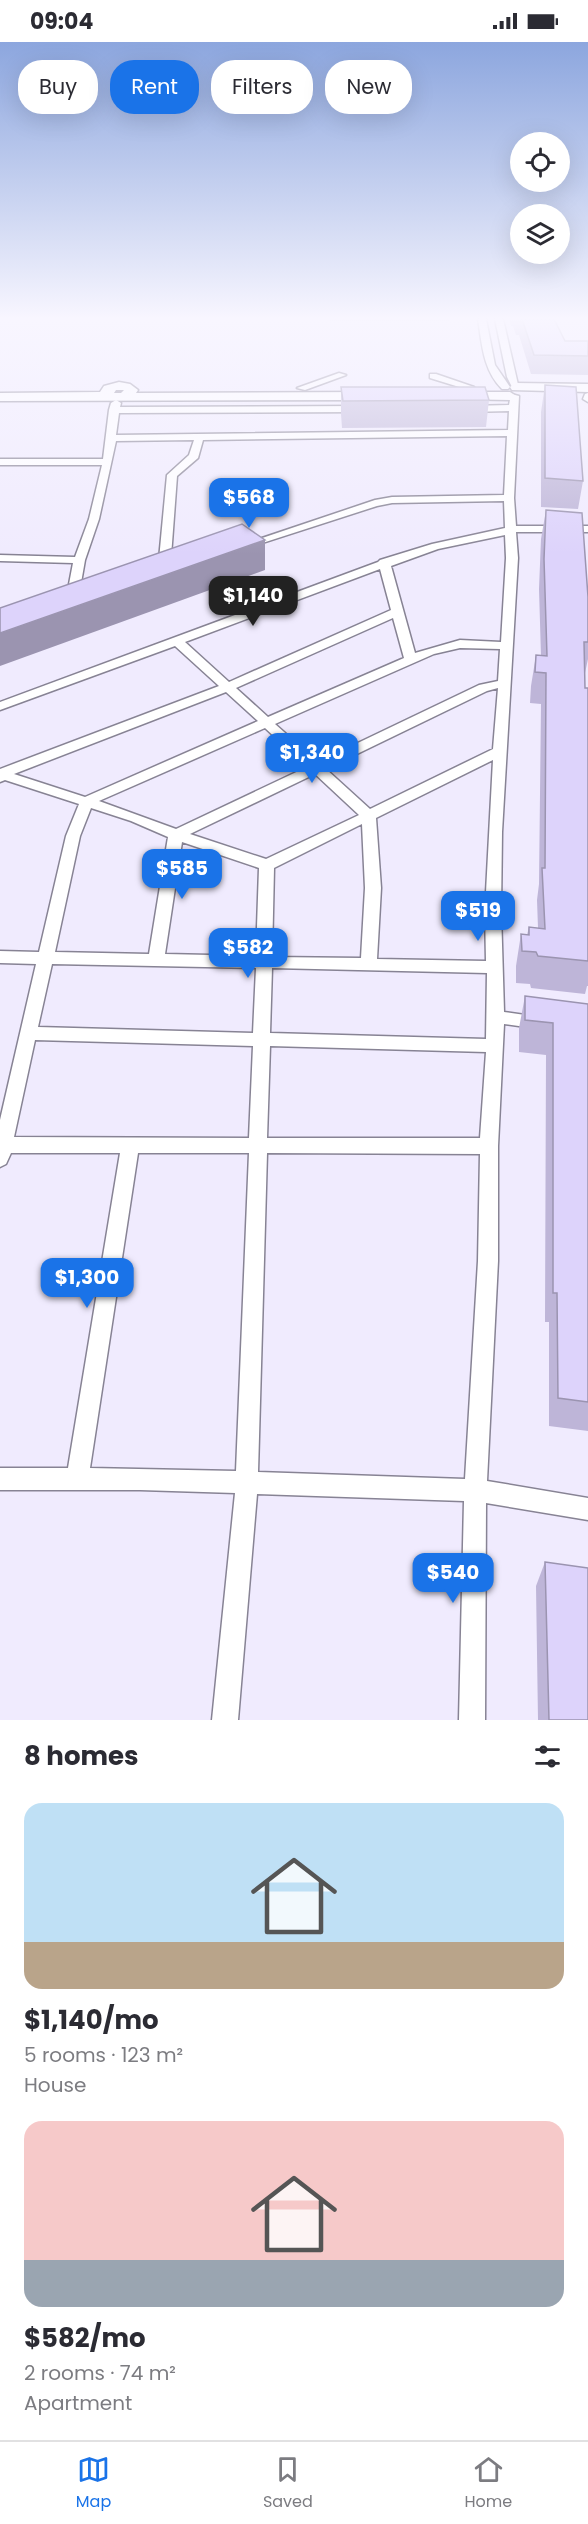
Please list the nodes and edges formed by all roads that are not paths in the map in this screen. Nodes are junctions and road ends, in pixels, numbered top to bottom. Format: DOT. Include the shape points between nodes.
graph roads {
  1 [pos="118,397"];
  2 [pos="370,397"];
  3 [pos="505,397"];
  4 [pos="513,397"];
  5 [pos="463,409"];
  6 [pos="114,410"];
  7 [pos="513,433"];
  8 [pos="112,438"];
  9 [pos="199,438"];
  10 [pos="0,462"];
  11 [pos="108,462"];
  12 [pos="509,498"];
  13 [pos="588,529"];
  14 [pos="509,533"];
  15 [pos="588,540"];
  16 [pos="232,550"];
  17 [pos="0,558"];
  18 [pos="79,560"];
  19 [pos="384,562"];
  20 [pos="180,567"];
  21 [pos="72,600"];
  22 [pos="397,612"];
  23 [pos="176,640"];
  24 [pos="506,646"];
  25 [pos="410,659"];
  26 [pos="504,683"];
  27 [pos="228,687"];
  28 [pos="0,706"];
  29 [pos="267,722"];
  30 [pos="501,751"];
  31 [pos="318,767"];
  32 [pos="0,776"];
  33 [pos="87,801"];
  34 [pos="369,816"];
  35 [pos="176,835"];
  36 [pos="267,865"];
  37 [pos="0,957"];
  38 [pos="45,958"];
  39 [pos="156,960"];
  40 [pos="264,962"];
  41 [pos="369,964"];
  42 [pos="496,967"];
  43 [pos="496,1017"];
  44 [pos="552,1025"];
  45 [pos="28,1033"];
  46 [pos="261,1040"];
  47 [pos="494,1046"];
  48 [pos="130,1146"];
  49 [pos="258,1146"];
  50 [pos="489,1146"];
  51 [pos="1,1150"];
  52 [pos="0,1479"];
  53 [pos="77,1479"];
  54 [pos="247,1481"];
  55 [pos="475,1490"];
  56 [pos="588,1509"];
  57 [pos="225,1720"];
  58 [pos="472,1720"];
  1 -- 6 [label="street"];
  2 -- 6 [label="street"];
  3 -- 5 [label="street"];
  4 -- 7 [label="street"];
  6 -- 8 [label="street"];
  7 -- 9 [label="street"];
  7 -- 12 [label="street"];
  8 -- 9 [label="street"];
  8 -- 11 [label="street"];
  9 -- 20 [label="street" via="194,456 172,475 159,574"];
  10 -- 11 [label="street"];
  11 -- 18 [label="street"];
  12 -- 14 [label="street"];
  12 -- 16 [label="street" via="384,501"];
  13 -- 14 [label="street"];
  14 -- 15 [label="street"];
  14 -- 19 [label="street" via="448,542"];
  14 -- 24 [label="street"];
  17 -- 18 [label="street"];
  18 -- 21 [label="street"];
  19 -- 22 [label="street"];
  19 -- 23 [label="street"];
  22 -- 25 [label="street"];
  22 -- 27 [label="street"];
  23 -- 27 [label="street"];
  23 -- 28 [label="street"];
  24 -- 25 [label="street" via="460,644"];
  24 -- 26 [label="street"];
  25 -- 29 [label="street"];
  26 -- 30 [label="street"];
  26 -- 31 [label="street" via="483,688"];
  27 -- 29 [label="street"];
  27 -- 32 [label="street"];
  29 -- 31 [label="street"];
  29 -- 33 [label="street"];
  30 -- 34 [label="street"];
  30 -- 42 [label="street" via="493,911"];
  31 -- 34 [label="street"];
  31 -- 35 [label="street"];
  32 -- 33 [label="street"];
  33 -- 35 [label="street"];
  33 -- 38 [label="street" via="73,836"];
  34 -- 36 [label="street"];
  34 -- 41 [label="street" via="373,888"];
  35 -- 36 [label="street"];
  35 -- 39 [label="street"];
  36 -- 40 [label="street"];
  37 -- 38 [label="street"];
  38 -- 39 [label="street"];
  38 -- 45 [label="street"];
  39 -- 40 [label="street"];
  40 -- 41 [label="street"];
  40 -- 46 [label="street"];
  41 -- 42 [label="street"];
  42 -- 43 [label="street"];
  43 -- 44 [label="street"];
  43 -- 47 [label="street"];
  45 -- 46 [label="street"];
  45 -- 51 [label="street"];
  46 -- 47 [label="street"];
  46 -- 49 [label="street"];
  47 -- 50 [label="street"];
  48 -- 49 [label="street"];
  48 -- 51 [label="street"];
  48 -- 53 [label="street"];
  49 -- 50 [label="street"];
  49 -- 54 [label="street"];
  50 -- 55 [label="street" via="488,1261"];
  52 -- 53 [label="street"];
  53 -- 54 [label="street"];
  54 -- 55 [label="street"];
  54 -- 57 [label="street"];
  55 -- 56 [label="street"];
  55 -- 58 [label="street"];
}
